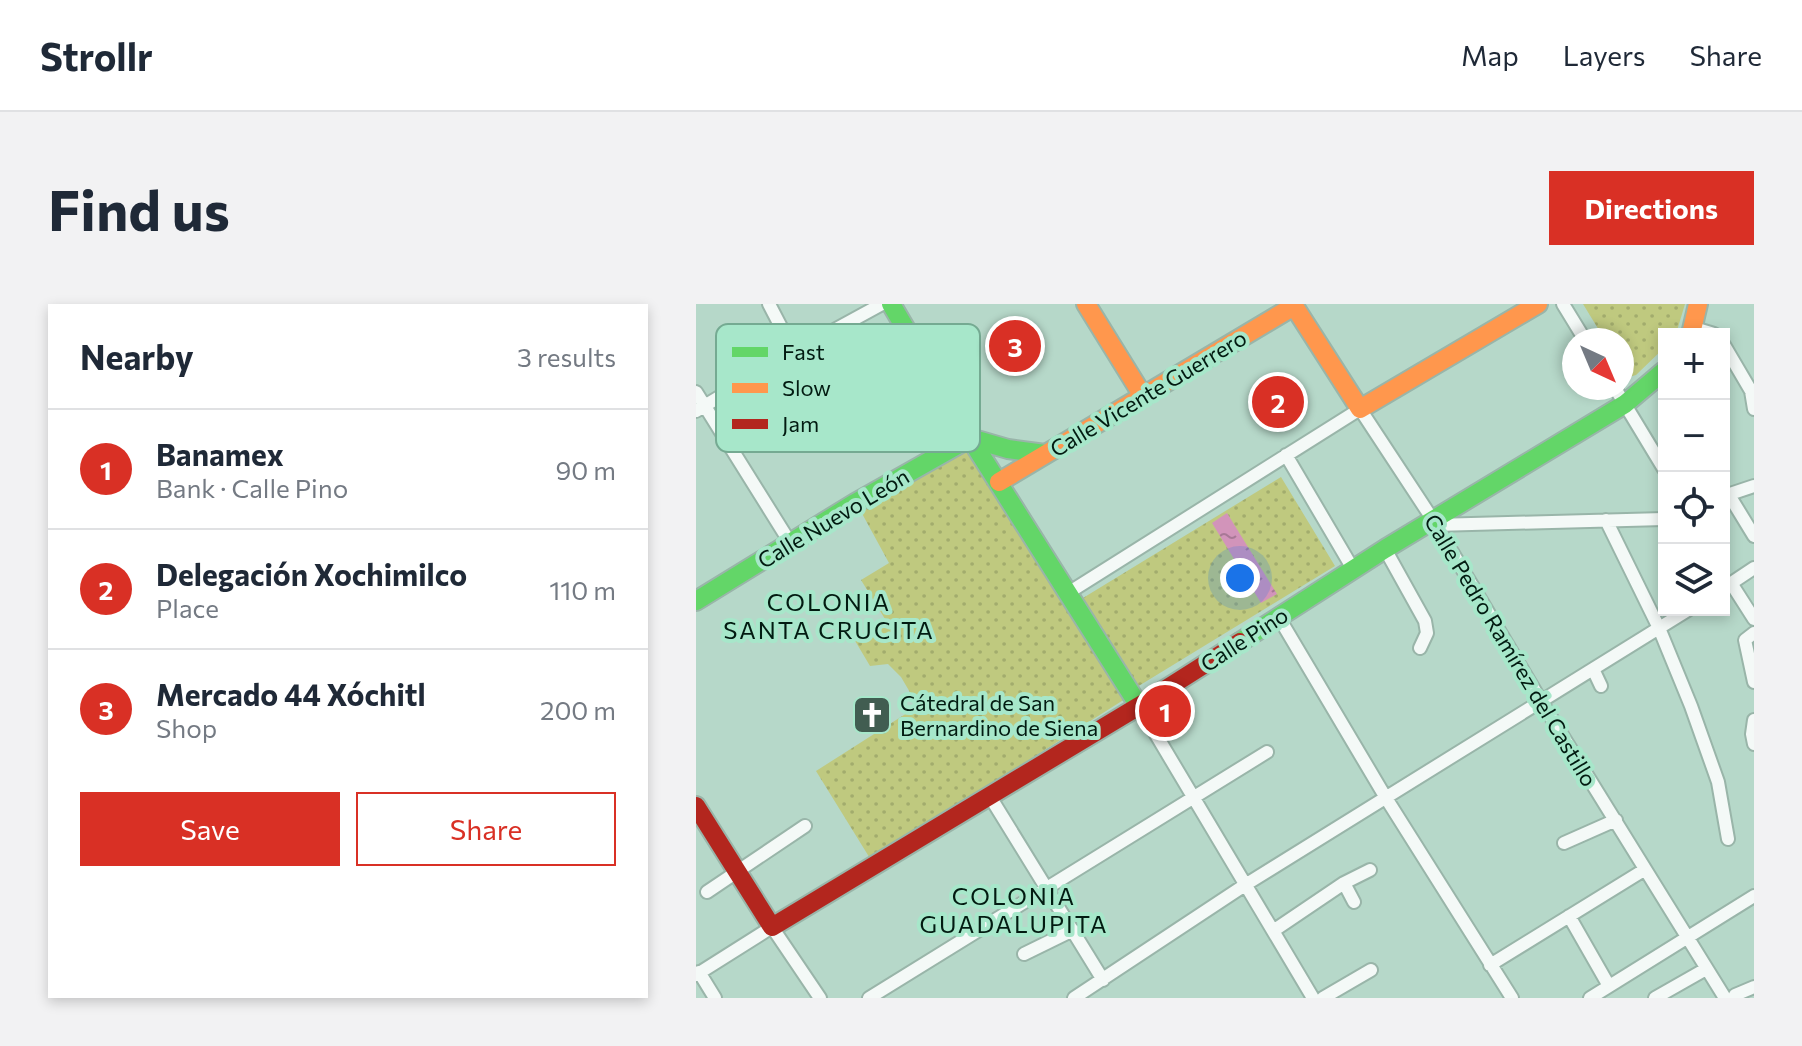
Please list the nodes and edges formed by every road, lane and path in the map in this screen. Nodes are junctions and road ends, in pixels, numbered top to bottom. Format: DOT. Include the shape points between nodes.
graph roads {
  1 [pos="769,304"];
  2 [pos="882,304"];
  3 [pos="891,304"];
  4 [pos="1086,304"];
  5 [pos="1538,304"];
  6 [pos="1563,304"];
  7 [pos="1698,304"];
  8 [pos="1295,305"];
  9 [pos="779,324"];
  10 [pos="845,324"];
  11 [pos="903,324"];
  12 [pos="1578,328"];
  13 [pos="1694,328"];
  14 [pos="1730,354"];
  15 [pos="1658,374"];
  16 [pos="1634,388"];
  17 [pos="1753,390"];
  18 [pos="696,392"];
  19 [pos="1143,396"];
  20 [pos="1614,400"];
  21 [pos="1622,400"];
  22 [pos="700,409"];
  23 [pos="1360,409"];
  24 [pos="1754,409"];
  25 [pos="716,433"];
  26 [pos="980,441"];
  27 [pos="729,452"];
  28 [pos="945,452"];
  29 [pos="979,452"];
  30 [pos="1045,454"];
  31 [pos="1286,455"];
  32 [pos="1658,459"];
  33 [pos="999,482"];
  34 [pos="1754,486"];
  35 [pos="1730,495"];
  36 [pos="1730,502"];
  37 [pos="1658,519"];
  38 [pos="1606,520"];
  39 [pos="1434,523"];
  40 [pos="1754,536"];
  41 [pos="791,544"];
  42 [pos="1385,549"];
  43 [pos="1754,568"];
  44 [pos="1353,569"];
  45 [pos="1730,585"];
  46 [pos="1730,589"];
  47 [pos="1068,593"];
  48 [pos="696,601"];
  49 [pos="1278,616"];
  50 [pos="1678,616"];
  51 [pos="1754,619"];
  52 [pos="1659,628"];
  53 [pos="1754,633"];
  54 [pos="1420,648"];
  55 [pos="1593,669"];
  56 [pos="1754,682"];
  57 [pos="1601,686"];
  58 [pos="1541,701"];
  59 [pos="1139,706"];
  60 [pos="1754,720"];
  61 [pos="1754,744"];
  62 [pos="1267,752"];
  63 [pos="989,795"];
  64 [pos="1192,798"];
  65 [pos="1386,798"];
  66 [pos="696,806"];
  67 [pos="1616,820"];
  68 [pos="805,826"];
  69 [pos="1728,839"];
  70 [pos="1564,843"];
  71 [pos="1370,870"];
  72 [pos="1644,870"];
  73 [pos="737,873"];
  74 [pos="1344,883"];
  75 [pos="1245,885"];
  76 [pos="1047,889"];
  77 [pos="707,892"];
  78 [pos="1754,896"];
  79 [pos="1354,902"];
  80 [pos="1569,916"];
  81 [pos="772,927"];
  82 [pos="1073,930"];
  83 [pos="1273,931"];
  84 [pos="1688,938"];
  85 [pos="1024,954"];
  86 [pos="1490,965"];
  87 [pos="1706,969"];
  88 [pos="1371,970"];
  89 [pos="698,974"];
  90 [pos="1103,980"];
  91 [pos="1609,986"];
  92 [pos="1754,987"];
  93 [pos="1730,996"];
  94 [pos="715,998"];
  95 [pos="820,998"];
  96 [pos="869,998"];
  97 [pos="1074,998"];
  98 [pos="1313,998"];
  99 [pos="1323,998"];
  100 [pos="1512,998"];
  101 [pos="1590,998"];
  102 [pos="1655,998"];
  1 -- 9 [label="street"];
  2 -- 10 [label="street"];
  3 -- 11 [label="street"];
  4 -- 19 [label="street"];
  5 -- 23 [label="street"];
  6 -- 12 [label="street"];
  7 -- 13 [label="street"];
  8 -- 19 [label="street, Calle Vicente Guerrero"];
  8 -- 23 [label="street, Calle Pedro Ramírez del Castillo"];
  14 -- 17 [label="street"];
  15 -- 16 [label="street, Calle Pino"];
  17 -- 24 [label="street"];
  18 -- 22 [label="street"];
  19 -- 30 [label="street, Calle Vicente Guerrero"];
  20 -- 39 [label="street, Calle Pino"];
  21 -- 32 [label="street"];
  22 -- 25 [label="street"];
  23 -- 31 [label="street"];
  23 -- 39 [label="street, Calle Pedro Ramírez del Castillo"];
  26 -- 30 [label="street"];
  27 -- 41 [label="street"];
  28 -- 41 [label="street, Calle Nuevo León"];
  29 -- 33 [label="street"];
  30 -- 33 [label="street, Calle Vicente Guerrero"];
  31 -- 44 [label="street"];
  31 -- 47 [label="street"];
  33 -- 47 [label="street"];
  34 -- 35 [label="street"];
  36 -- 40 [label="street"];
  37 -- 38 [label="street"];
  38 -- 39 [label="street"];
  38 -- 52 [label="street"];
  39 -- 42 [label="street, Calle Pino"];
  39 -- 58 [label="street, Calle Pedro Ramírez del Castillo"];
  41 -- 48 [label="street, Calle Nuevo León"];
  42 -- 44 [label="street, Calle Pino"];
  42 -- 54 [label="street" via="1425,621 1427,633"];
  43 -- 45 [label="street"];
  44 -- 49 [label="street, Calle Pino"];
  46 -- 51 [label="street"];
  47 -- 59 [label="street"];
  49 -- 59 [label="street, Calle Pino"];
  49 -- 65 [label="street"];
  50 -- 52 [label="street"];
  52 -- 55 [label="street"];
  52 -- 69 [label="street" via="1718,782"];
  53 -- 56 [label="street" via="1745,640"];
  55 -- 57 [label="street"];
  55 -- 58 [label="street"];
  58 -- 65 [label="street"];
  58 -- 67 [label="street, Calle Pedro Ramírez del Castillo"];
  59 -- 63 [label="street, Calle Pino"];
  59 -- 64 [label="street"];
  60 -- 61 [label="street"];
  62 -- 64 [label="street"];
  63 -- 76 [label="street"];
  63 -- 81 [label="street, Calle Pino"];
  64 -- 75 [label="street"];
  64 -- 76 [label="street"];
  65 -- 75 [label="street"];
  65 -- 86 [label="street"];
  66 -- 73 [label="street"];
  67 -- 70 [label="street"];
  67 -- 72 [label="street, Calle Pedro Ramírez del Castillo"];
  68 -- 73 [label="street"];
  71 -- 74 [label="street"];
  72 -- 80 [label="street"];
  72 -- 84 [label="street, Calle Pedro Ramírez del Castillo"];
  73 -- 77 [label="street"];
  73 -- 81 [label="street"];
  74 -- 79 [label="street"];
  74 -- 83 [label="street"];
  75 -- 83 [label="street"];
  75 -- 90 [label="street"];
  76 -- 82 [label="street"];
  76 -- 96 [label="street"];
  78 -- 84 [label="street"];
  80 -- 86 [label="street"];
  80 -- 91 [label="street"];
  81 -- 89 [label="street, Calle Pino"];
  81 -- 95 [label="street"];
  82 -- 85 [label="street"];
  82 -- 90 [label="street"];
  83 -- 98 [label="street"];
  84 -- 87 [label="street, Calle Pedro Ramírez del Castillo"];
  84 -- 91 [label="street"];
  86 -- 100 [label="street"];
  87 -- 93 [label="street, Calle Pedro Ramírez del Castillo"];
  87 -- 102 [label="street"];
  88 -- 99 [label="street"];
  89 -- 94 [label="street"];
  90 -- 97 [label="street"];
  91 -- 101 [label="street"];
  92 -- 93 [label="street"];
}
